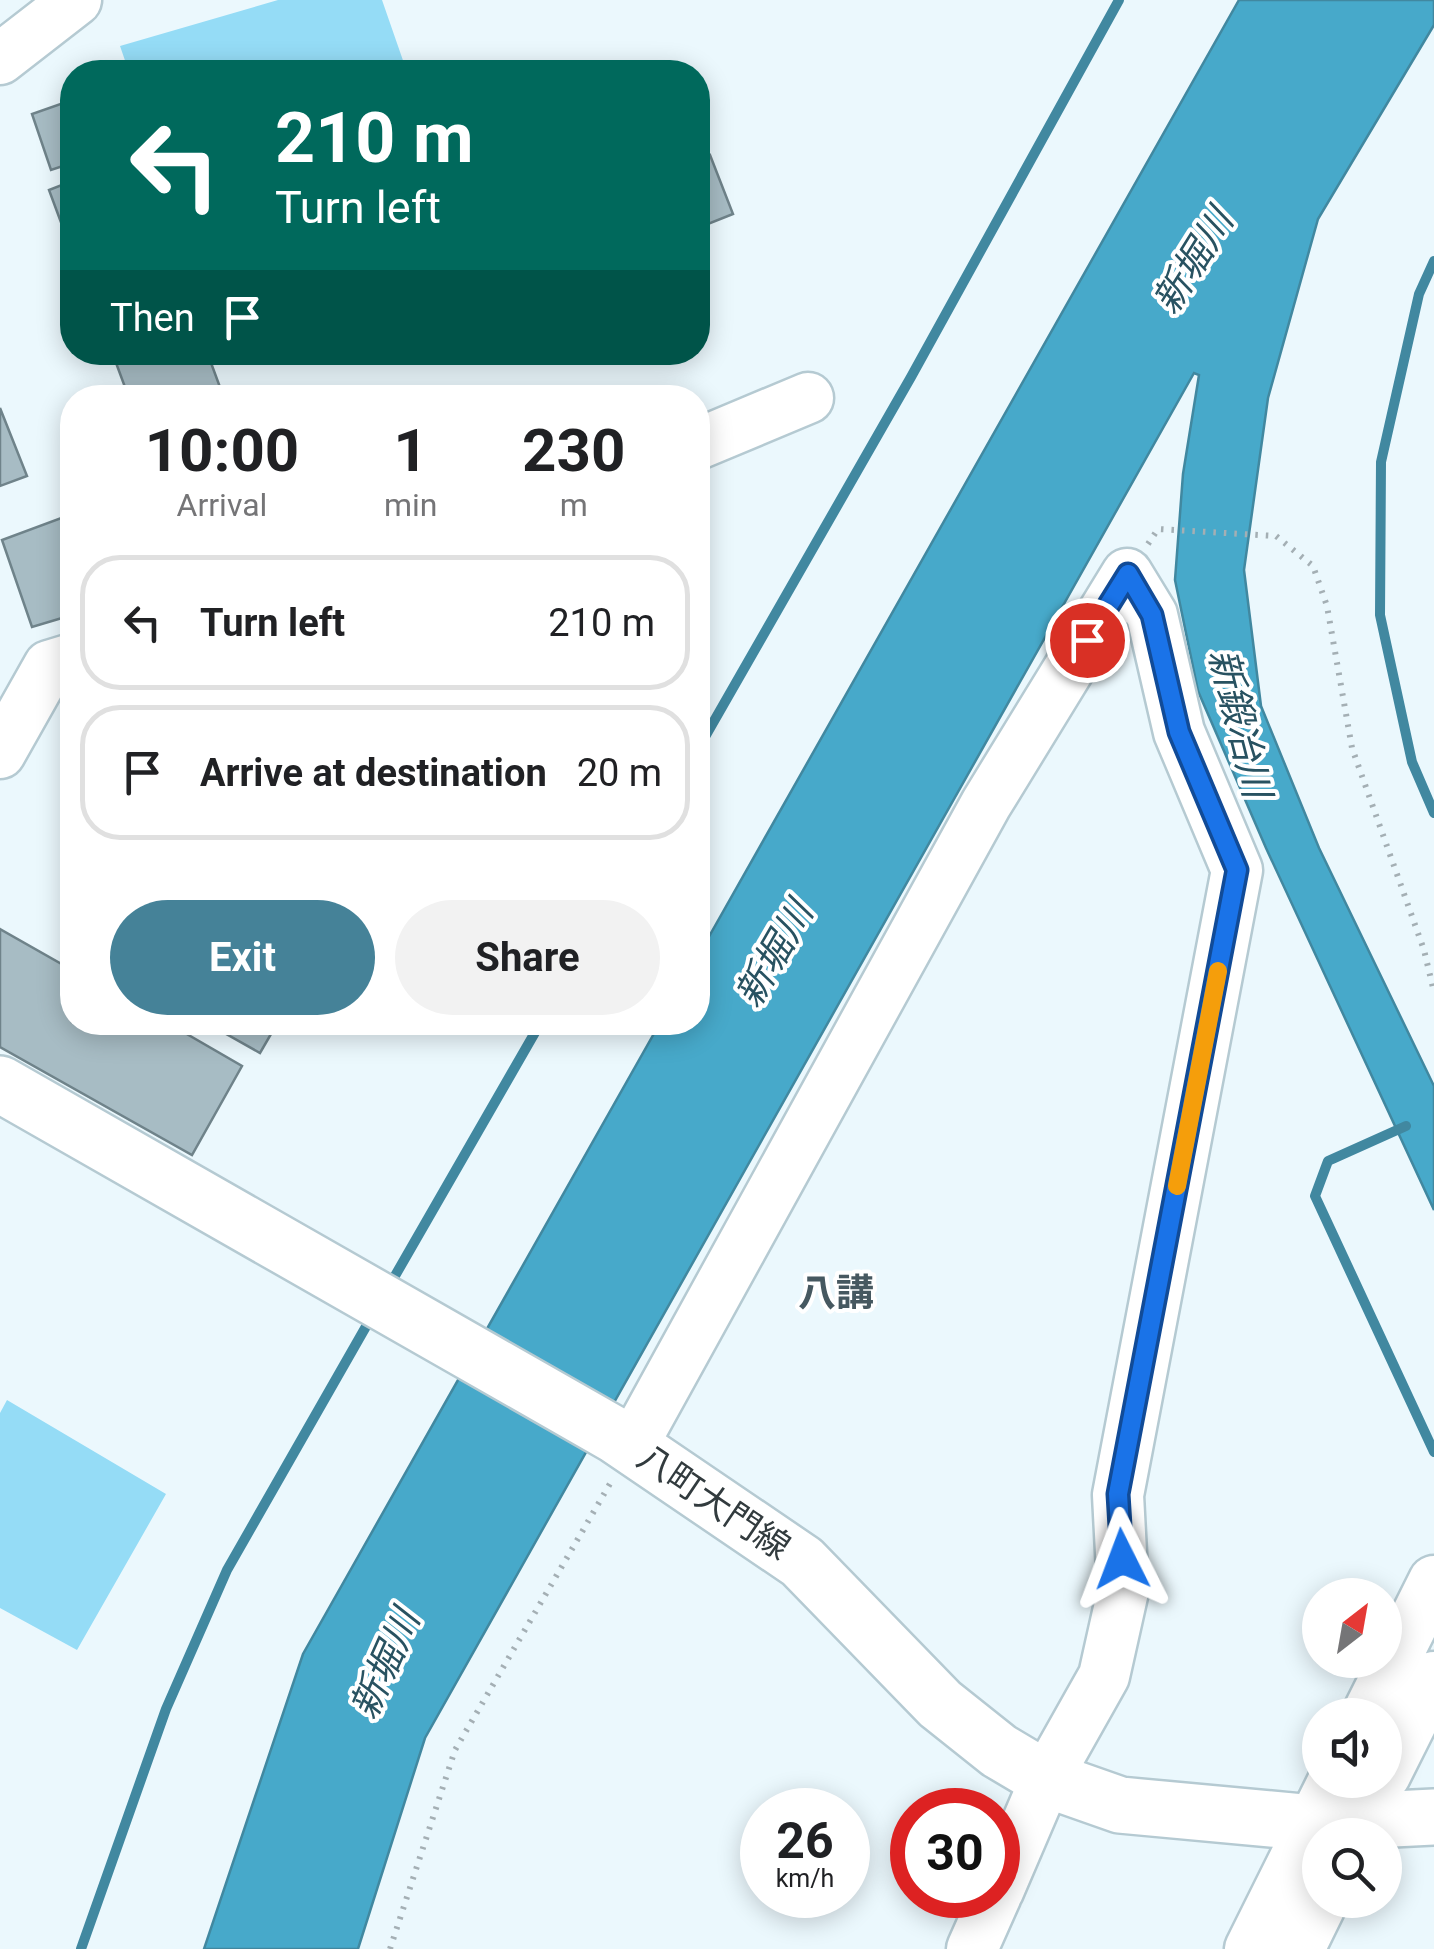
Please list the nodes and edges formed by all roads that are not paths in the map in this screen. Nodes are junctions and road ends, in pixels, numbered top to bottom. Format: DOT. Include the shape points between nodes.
graph roads {
  1 [pos="76,0"];
  2 [pos="0,59"];
  3 [pos="808,398"];
  4 [pos="710,439"];
  5 [pos="60,662"];
  6 [pos="0,753"];
  7 [pos="0,1084"];
  8 [pos="623,1440"];
  9 [pos="1434,1581"];
  10 [pos="1434,1676"];
  11 [pos="1376,1698"];
  12 [pos="1046,1779"];
  13 [pos="1355,1802"];
  14 [pos="1434,1818"];
  15 [pos="1020,1838"];
  16 [pos="985,1918"];
  17 [pos="1314,1918"];
  18 [pos="972,1949"];
  19 [pos="1250,1949"];
  20 [pos="1299,1949"];
  1 -- 2 [label="street"];
  3 -- 4 [label="street"];
  5 -- 6 [label="street" via="50,666"];
  7 -- 8 [label="main road, 八町大門線"];
  8 -- 12 [label="main road, 八町大門線" via="802,1562 940,1704"];
  8 -- 12 [label="street" via="986,804 1128,574 1152,615 1179,732 1237,870 1118,1494 1124,1591 1104,1676"];
  9 -- 11 [label="street"];
  10 -- 13 [label="street"];
  12 -- 13 [label="main road, 八町大門線" via="1120,1804"];
  12 -- 15 [label="street"];
  13 -- 14 [label="main road, 八町大門線"];
  13 -- 19 [label="street"];
  16 -- 18 [label="street"];
  17 -- 20 [label="street"];
}
